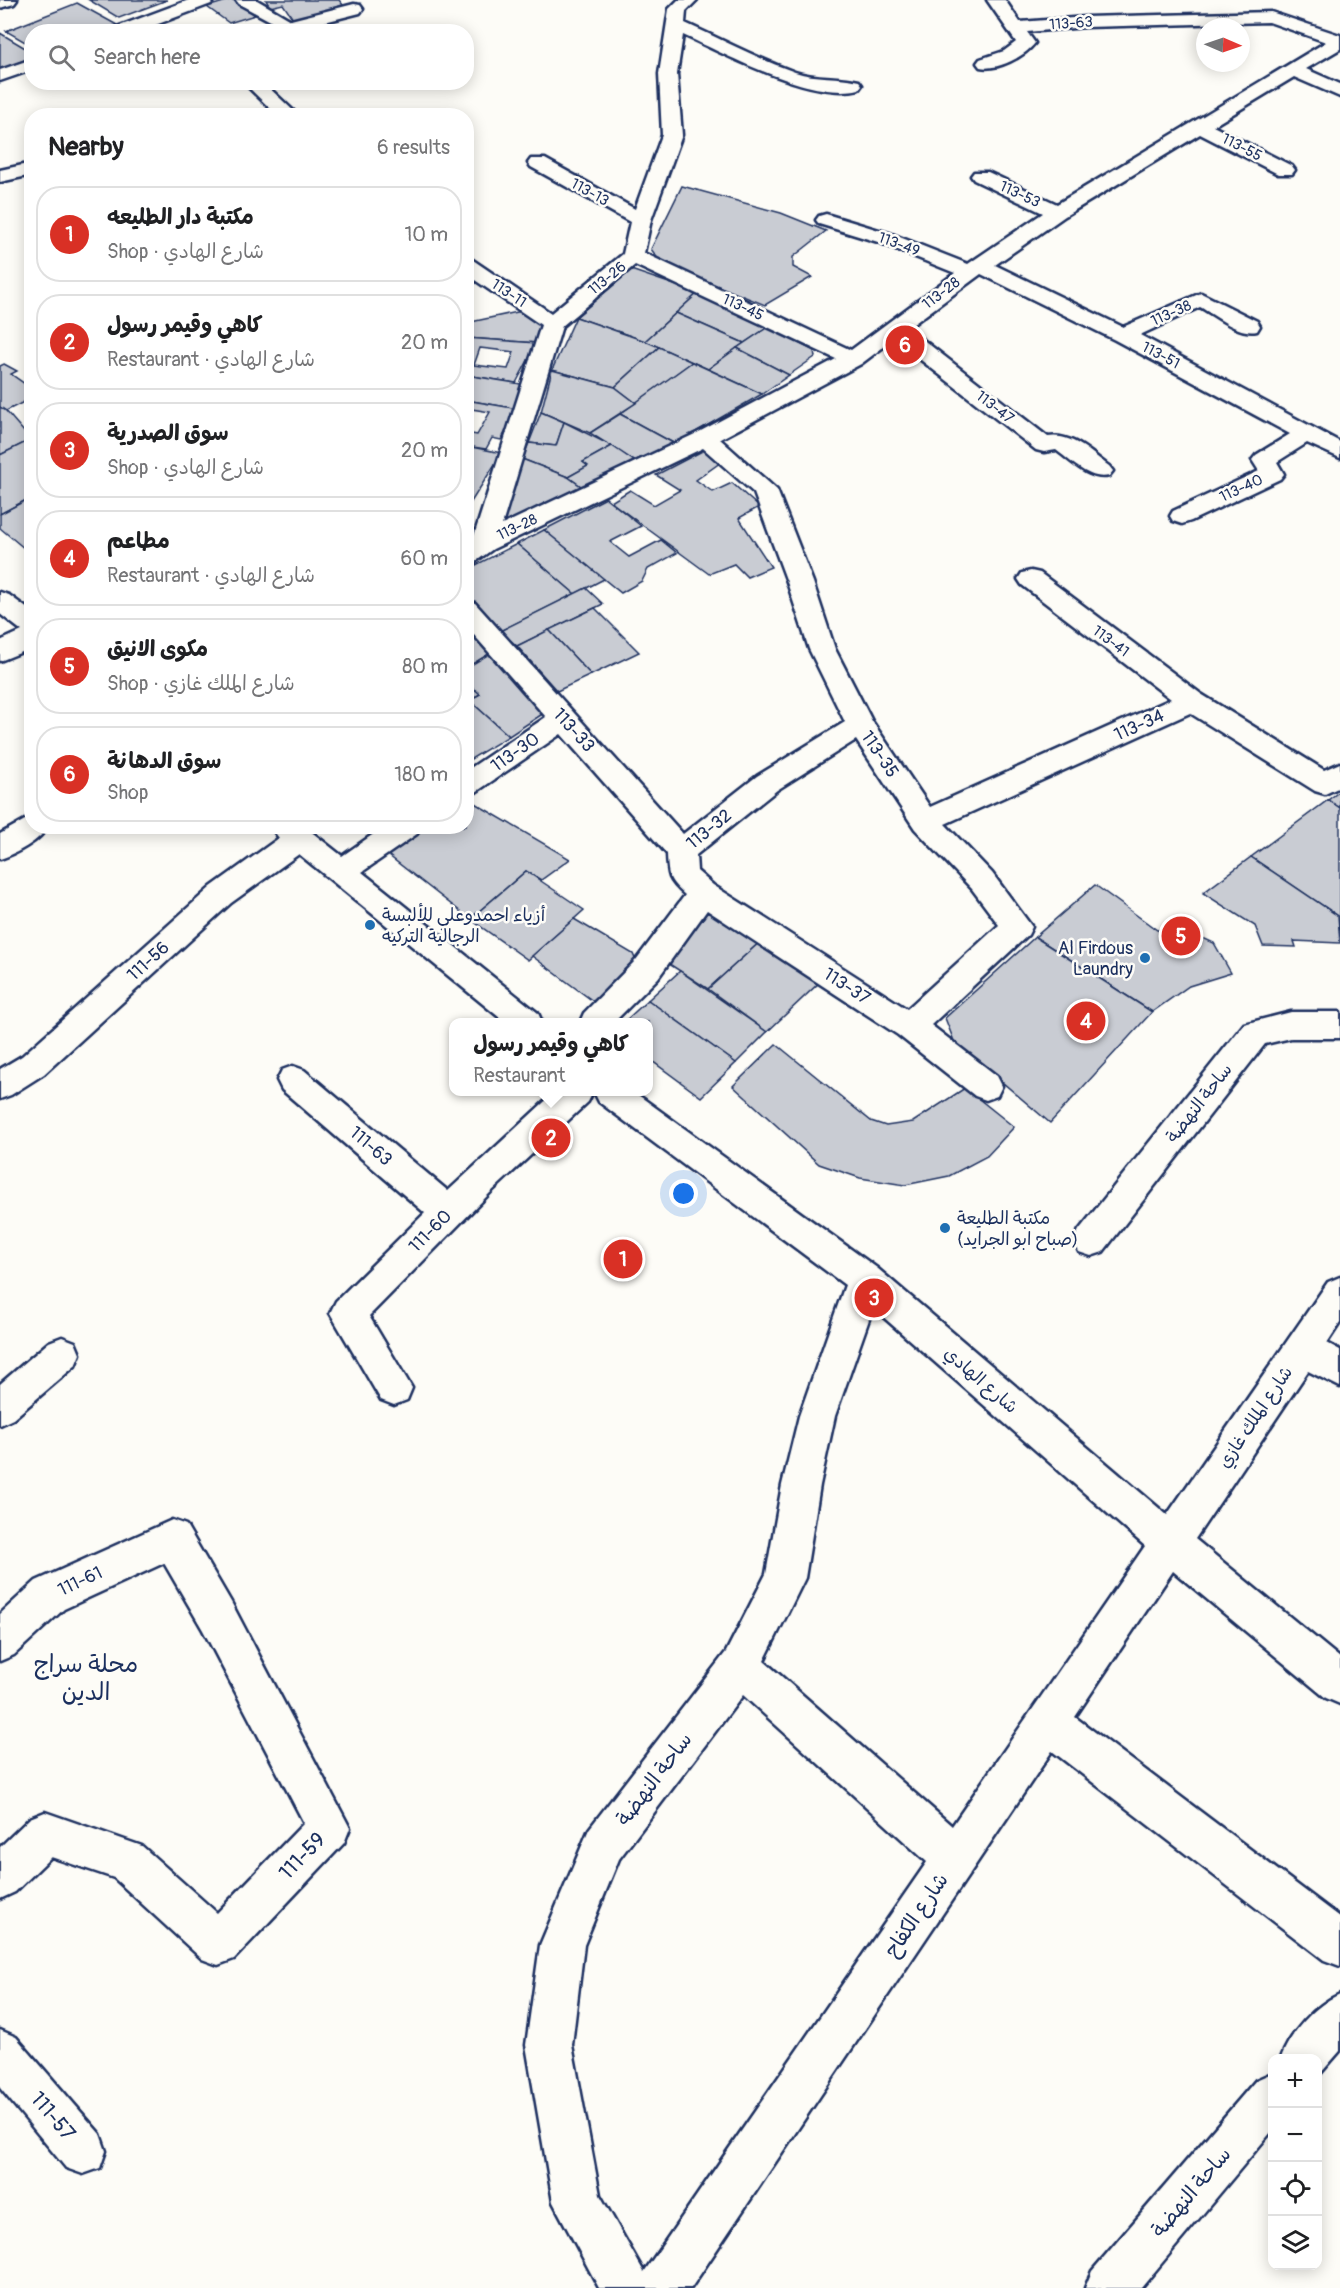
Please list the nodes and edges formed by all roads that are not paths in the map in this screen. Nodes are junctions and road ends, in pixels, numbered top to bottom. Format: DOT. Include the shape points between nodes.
graph roads {
  1 [pos="8,0"];
  2 [pos="205,0"];
  3 [pos="245,0"];
  4 [pos="688,0"];
  5 [pos="996,0"];
  6 [pos="0,3"];
  7 [pos="354,9"];
  8 [pos="153,19"];
  9 [pos="140,24"];
  10 [pos="161,24"];
  11 [pos="286,24"];
  12 [pos="297,24"];
  13 [pos="676,26"];
  14 [pos="1015,28"];
  15 [pos="1340,41"];
  16 [pos="986,63"];
  17 [pos="24,67"];
  18 [pos="1291,69"];
  19 [pos="0,76"];
  20 [pos="853,85"];
  21 [pos="261,90"];
  22 [pos="1340,91"];
  23 [pos="281,108"];
  24 [pos="1199,126"];
  25 [pos="538,163"];
  26 [pos="24,170"];
  27 [pos="1285,170"];
  28 [pos="0,176"];
  29 [pos="981,176"];
  30 [pos="1058,212"];
  31 [pos="641,220"];
  32 [pos="826,220"];
  33 [pos="633,256"];
  34 [pos="975,268"];
  35 [pos="476,281"];
  36 [pos="552,322"];
  37 [pos="1249,326"];
  38 [pos="894,328"];
  39 [pos="1123,335"];
  40 [pos="853,359"];
  41 [pos="1307,433"];
  42 [pos="705,438"];
  43 [pos="1340,451"];
  44 [pos="1101,471"];
  45 [pos="1182,516"];
  46 [pos="484,543"];
  47 [pos="474,550"];
  48 [pos="1031,579"];
  49 [pos="0,601"];
  50 [pos="474,618"];
  51 [pos="24,620"];
  52 [pos="24,641"];
  53 [pos="0,652"];
  54 [pos="1192,701"];
  55 [pos="564,718"];
  56 [pos="861,725"];
  57 [pos="1340,773"];
  58 [pos="474,780"];
  59 [pos="926,821"];
  60 [pos="24,832"];
  61 [pos="290,834"];
  62 [pos="292,834"];
  63 [pos="396,834"];
  64 [pos="0,848"];
  65 [pos="681,851"];
  66 [pos="341,872"];
  67 [pos="703,893"];
  68 [pos="521,1018"];
  69 [pos="600,1018"];
  70 [pos="1340,1025"];
  71 [pos="909,1026"];
  72 [pos="293,1080"];
  73 [pos="0,1085"];
  74 [pos="986,1086"];
  75 [pos="573,1096"];
  76 [pos="615,1096"];
  77 [pos="448,1212"];
  78 [pos="1091,1241"];
  79 [pos="865,1279"];
  80 [pos="1340,1293"];
  81 [pos="1303,1347"];
  82 [pos="62,1354"];
  83 [pos="1340,1370"];
  84 [pos="394,1388"];
  85 [pos="0,1407"];
  86 [pos="172,1539"];
  87 [pos="1169,1542"];
  88 [pos="0,1641"];
  89 [pos="740,1666"];
  90 [pos="1340,1684"];
  91 [pos="1047,1722"];
  92 [pos="955,1858"];
  93 [pos="0,1876"];
  94 [pos="1340,1944"];
  95 [pos="1340,2017"];
  96 [pos="0,2053"];
  97 [pos="1308,2054"];
  98 [pos="1268,2101"];
  99 [pos="83,2151"];
  100 [pos="626,2288"];
  101 [pos="662,2288"];
  102 [pos="1108,2288"];
  1 -- 6 [label="street"];
  2 -- 8 [label="street"];
  3 -- 11 [label="street"];
  4 -- 13 [label="street, 113-26" via="678,9"];
  5 -- 14 [label="street"];
  7 -- 12 [label="street"];
  8 -- 9 [label="street"];
  8 -- 10 [label="street"];
  13 -- 20 [label="street" via="790,76"];
  13 -- 31 [label="street, 113-26" via="668,74 672,135"];
  14 -- 15 [label="street, 113-63" via="1271,17"];
  14 -- 16 [label="street" via="1026,43 1010,56"];
  15 -- 18 [label="street, 113-28"];
  17 -- 19 [label="street"];
  18 -- 22 [label="street"];
  18 -- 24 [label="street, 113-28"];
  21 -- 23 [label="street"];
  24 -- 27 [label="street, 113-55"];
  24 -- 30 [label="street, 113-28"];
  25 -- 31 [label="street, 113-13"];
  26 -- 28 [label="street"];
  29 -- 30 [label="street, 113-53"];
  30 -- 34 [label="street, 113-28"];
  31 -- 33 [label="street, 113-26"];
  32 -- 34 [label="street, 113-49"];
  33 -- 36 [label="street, 113-26"];
  33 -- 40 [label="street, 113-45"];
  34 -- 38 [label="street, 113-28"];
  34 -- 39 [label="street, 113-51"];
  35 -- 36 [label="street, 113-11"];
  36 -- 46 [label="street"];
  37 -- 39 [label="street, 113-38" via="1201,299"];
  38 -- 40 [label="street, 113-28"];
  38 -- 44 [label="street, 113-47" via="1044,446 1060,442"];
  39 -- 41 [label="street, 113-51"];
  40 -- 42 [label="street, 113-28"];
  41 -- 43 [label="street, 113-51"];
  41 -- 45 [label="street, 113-40" via="1264,460 1272,474"];
  42 -- 46 [label="street, 113-28"];
  42 -- 56 [label="street, 113-35" via="765,490 822,649"];
  46 -- 47 [label="street, 113-28"];
  48 -- 54 [label="street, 113-41"];
  49 -- 51 [label="street"];
  50 -- 55 [label="street, 113-33"];
  52 -- 53 [label="street"];
  54 -- 57 [label="street" via="1325,784"];
  54 -- 59 [label="street, 113-34"];
  55 -- 58 [label="street, 113-30"];
  55 -- 65 [label="street, 113-33"];
  56 -- 59 [label="street, 113-35"];
  56 -- 65 [label="street, 113-32" via="767,783"];
  59 -- 71 [label="street, 113-35" via="982,881 1017,927"];
  60 -- 64 [label="street"];
  61 -- 73 [label="street, 111-56" via="33,1065"];
  62 -- 66 [label="street"];
  63 -- 66 [label="street"];
  65 -- 67 [label="street, 113-32" via="683,876"];
  66 -- 68 [label="street"];
  67 -- 69 [label="street" via="647,969"];
  67 -- 71 [label="street, 113-37"];
  70 -- 78 [label="street, ساحة النهضة" via="1291,1025 1255,1033"];
  71 -- 74 [label="street, 113-37"];
  72 -- 77 [label="street, 111-63"];
  75 -- 77 [label="street, 111-60"];
  76 -- 79 [label="street, شارع الهادي"];
  77 -- 84 [label="street, 111-60" via="348,1313"];
  79 -- 87 [label="street, شارع الهادي"];
  79 -- 89 [label="street, ساحة النهضة" via="817,1416 785,1578"];
  80 -- 81 [label="street, شارع الملك غازي"];
  81 -- 83 [label="street"];
  81 -- 87 [label="street, شارع الملك غازي"];
  82 -- 85 [label="street"];
  86 -- 88 [label="street, 111-61" via="50,1595"];
  86 -- 93 [label="street, 111-59" via="329,1828 218,1943 127,1861 45,1833"];
  87 -- 90 [label="street, شارع الهادي"];
  87 -- 91 [label="street, شارع الكفاح"];
  89 -- 92 [label="street"];
  89 -- 100 [label="street, ساحة النهضة" via="604,1844 562,1945 549,2045 577,2202"];
  91 -- 92 [label="street, شارع الكفاح"];
  91 -- 94 [label="street"];
  92 -- 101 [label="street, شارع الكفاح"];
  95 -- 97 [label="street"];
  96 -- 99 [label="street, 111-57"];
  98 -- 102 [label="street, ساحة النهضة"];
}
